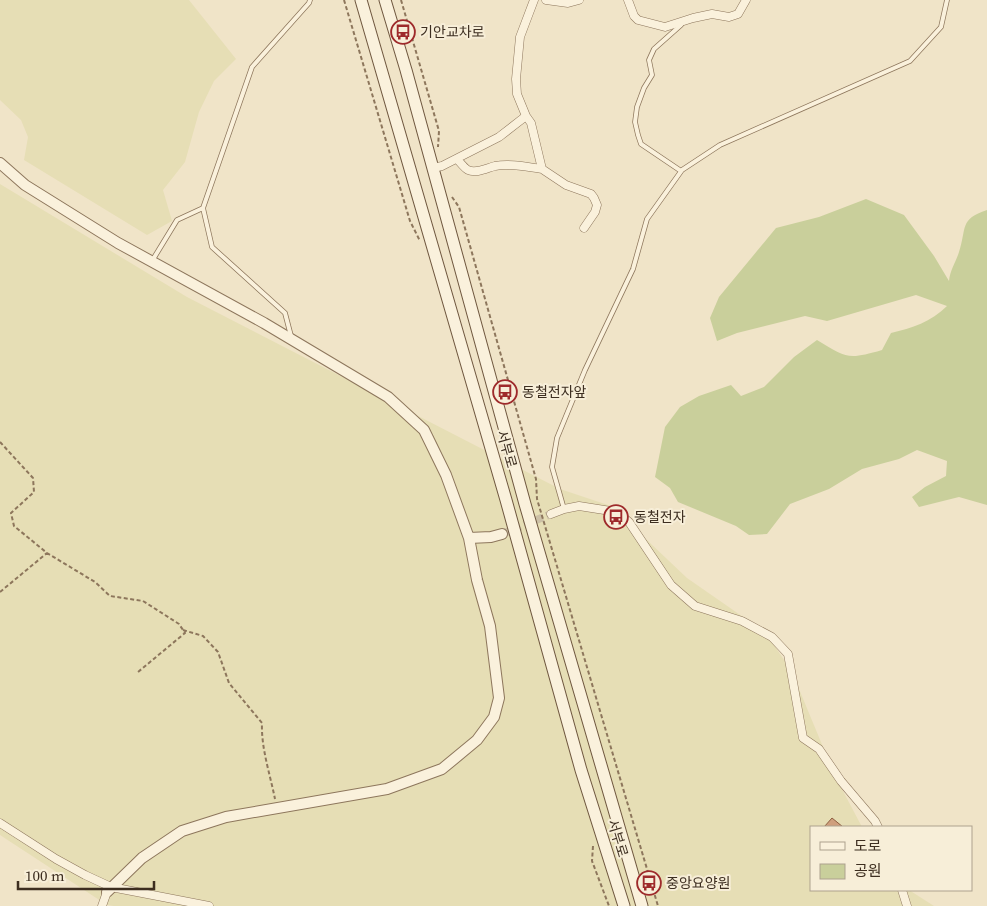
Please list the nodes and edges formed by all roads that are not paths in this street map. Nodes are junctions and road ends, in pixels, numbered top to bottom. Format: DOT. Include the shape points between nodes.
graph roads {
  1 [pos="310,0"];
  2 [pos="361,0"];
  3 [pos="385,0"];
  4 [pos="534,0"];
  5 [pos="546,0"];
  6 [pos="579,0"];
  7 [pos="746,0"];
  8 [pos="947,0"];
  9 [pos="629,1"];
  10 [pos="685,22"];
  11 [pos="526,116"];
  12 [pos="458,159"];
  13 [pos="0,163"];
  14 [pos="433,168"];
  15 [pos="542,169"];
  16 [pos="681,171"];
  17 [pos="203,208"];
  18 [pos="584,228"];
  19 [pos="152,261"];
  20 [pos="292,341"];
  21 [pos="564,509"];
  22 [pos="551,514"];
  23 [pos="502,534"];
  24 [pos="469,538"];
  25 [pos="0,823"];
  26 [pos="878,826"];
  27 [pos="109,889"];
  28 [pos="902,891"];
  29 [pos="102,906"];
  30 [pos="209,906"];
  31 [pos="624,906"];
  32 [pos="642,906"];
  33 [pos="907,906"];
  1 -- 17 [label="lane" via="252,67"];
  2 -- 31 [label="main road, 서부로" via="581,770"];
  3 -- 14 [label="main road, 서부로"];
  4 -- 11 [label="street" via="520,37 516,79 517,94"];
  5 -- 6 [label="street" via="568,3"];
  7 -- 10 [label="street" via="738,14 729,17 712,14"];
  8 -- 16 [label="lane" via="941,27 910,61 720,145"];
  9 -- 10 [label="street" via="638,20 665,27"];
  10 -- 16 [label="lane" via="654,49 649,60 652,75 637,107 635,122 641,144"];
  11 -- 12 [label="street" via="499,137"];
  11 -- 15 [label="street" via="531,123"];
  12 -- 14 [label="street"];
  12 -- 15 [label="street" via="473,171 497,166"];
  13 -- 19 [label="street" via="26,185"];
  14 -- 32 [label="main road, 서부로"];
  15 -- 18 [label="street" via="594,198 596,212"];
  16 -- 21 [label="lane" via="648,219 633,269 557,438 552,467"];
  17 -- 19 [label="lane" via="177,220"];
  17 -- 20 [label="lane" via="212,247 285,313"];
  19 -- 20 [label="street"];
  20 -- 24 [label="street" via="388,397 424,430 446,475"];
  21 -- 22 [label="street"];
  21 -- 26 [label="street" via="579,506 617,512 629,522 672,585 695,606 742,621 772,637 788,654 803,738 819,749"];
  23 -- 24 [label="street"];
  24 -- 27 [label="street" via="490,626 499,698 494,717 478,740 442,769 387,789 226,817 182,831 142,858"];
  25 -- 27 [label="street"];
  27 -- 29 [label="street"];
  27 -- 30 [label="street"];
  28 -- 33 [label="street"];
}
